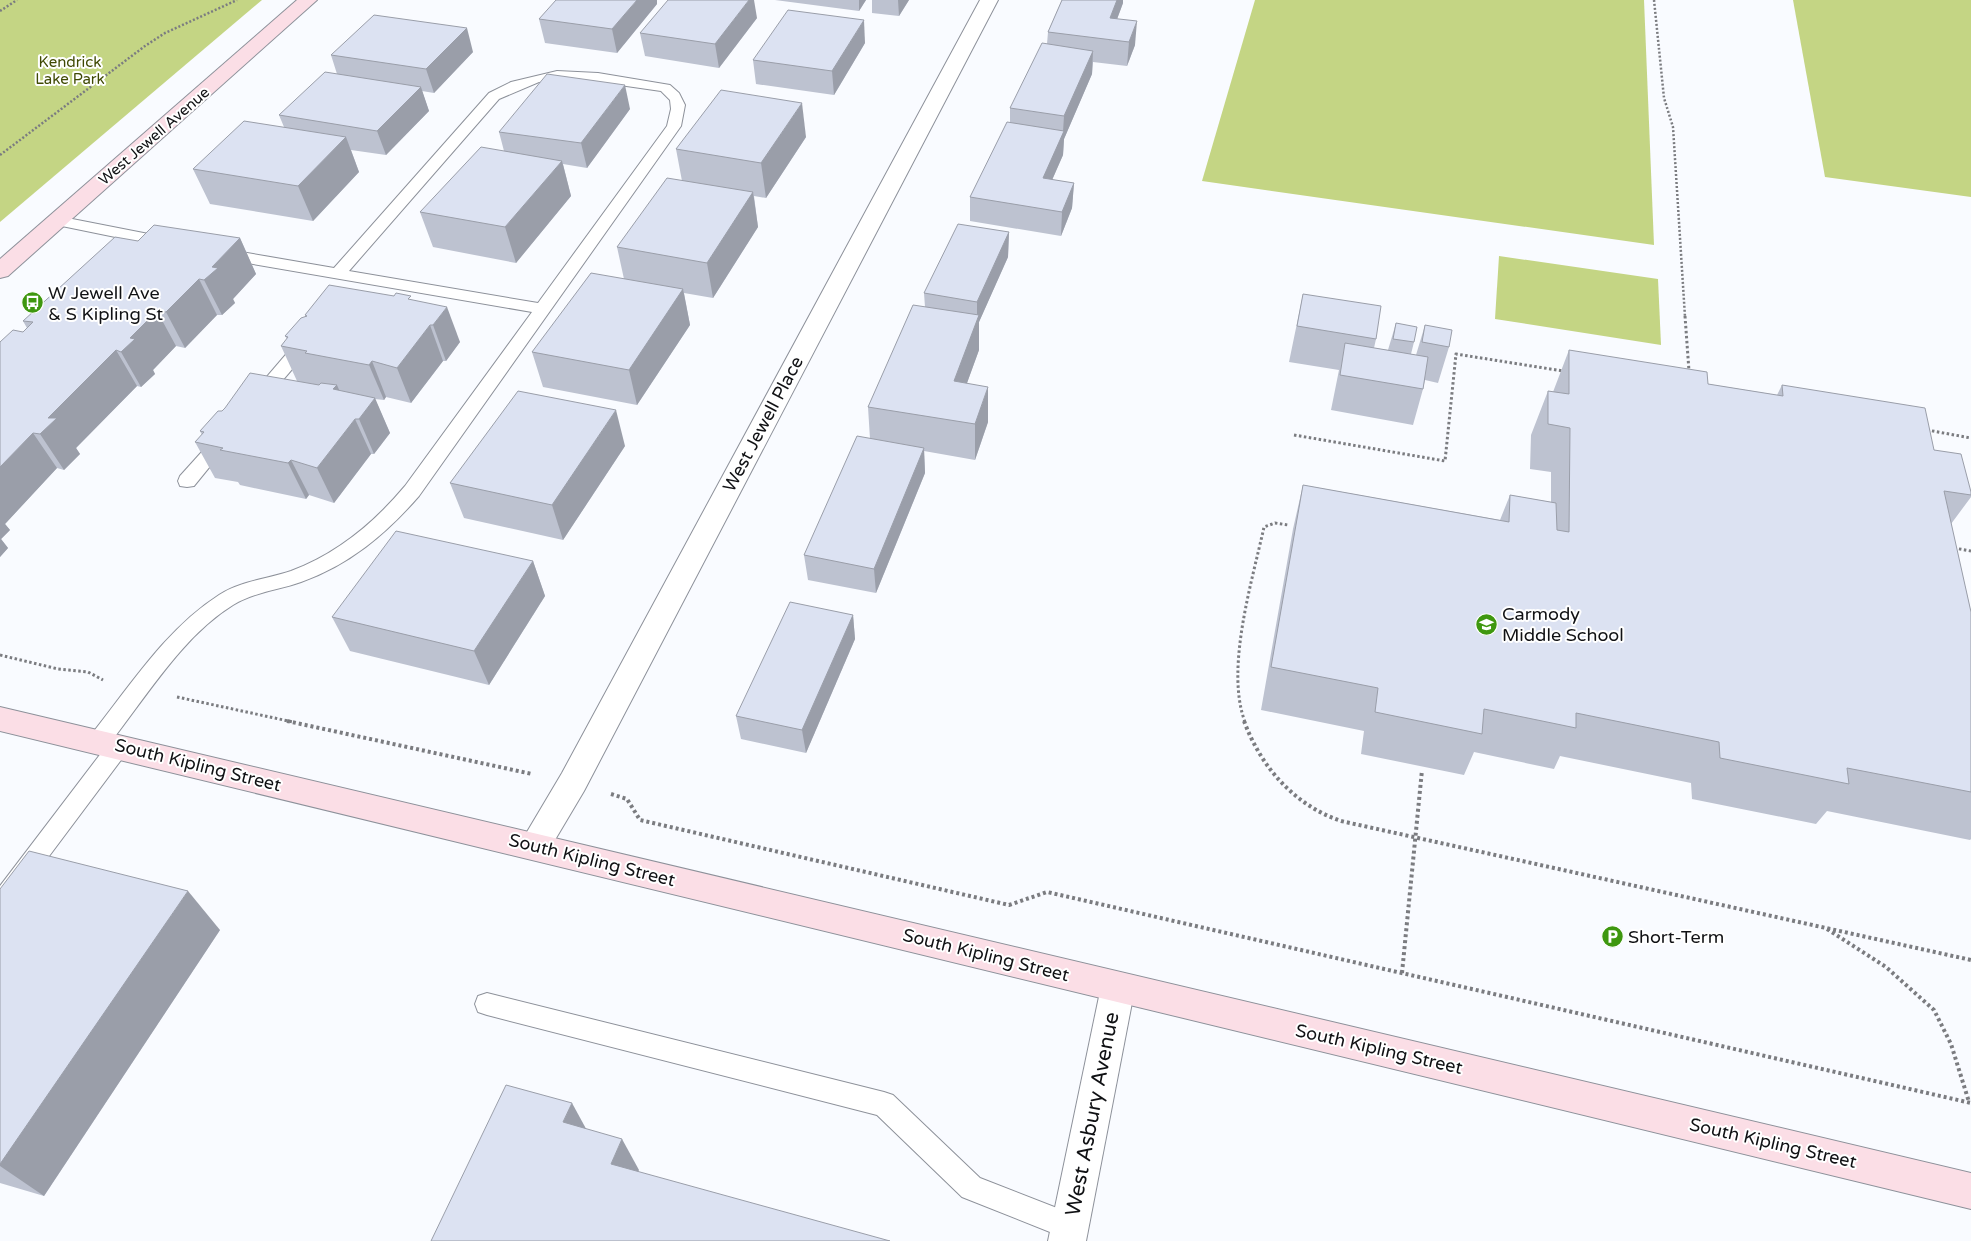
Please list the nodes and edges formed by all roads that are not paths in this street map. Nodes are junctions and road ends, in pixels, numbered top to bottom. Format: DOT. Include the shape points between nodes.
graph roads {
  1 [pos="308,0"];
  2 [pos="989,0"];
  3 [pos="57,221"];
  4 [pos="188,248"];
  5 [pos="208,252"];
  6 [pos="0,271"];
  7 [pos="336,274"];
  8 [pos="361,278"];
  9 [pos="348,293"];
  10 [pos="542,309"];
  11 [pos="316,330"];
  12 [pos="245,413"];
  13 [pos="232,428"];
  14 [pos="187,481"];
  15 [pos="0,719"];
  16 [pos="109,744"];
  17 [pos="536,846"];
  18 [pos="0,904"];
  19 [pos="1118,987"];
  20 [pos="487,1004"];
  21 [pos="1971,1191"];
  22 [pos="1068,1234"];
  1 -- 3 [label="street, West Jewell Avenue"];
  2 -- 17 [label="street, West Jewell Place"];
  3 -- 4 [label="lane"];
  3 -- 6 [label="street, West Jewell Avenue"];
  5 -- 7 [label="lane"];
  7 -- 8 [label="lane"];
  7 -- 10 [label="lane" via="494,96 509,87 543,76 570,74 665,88 679,103 674,126"];
  8 -- 9 [label="lane"];
  8 -- 10 [label="lane"];
  10 -- 16 [label="lane" via="390,518 331,561 227,600 188,630 141,690"];
  11 -- 12 [label="lane"];
  13 -- 14 [label="lane"];
  15 -- 16 [label="street, South Kipling Street"];
  16 -- 17 [label="street, South Kipling Street"];
  16 -- 18 [label="lane"];
  17 -- 19 [label="street, South Kipling Street"];
  19 -- 21 [label="street, South Kipling Street"];
  19 -- 22 [label="street, West Asbury Avenue"];
  20 -- 22 [label="lane" via="884,1104 971,1188"];
}
